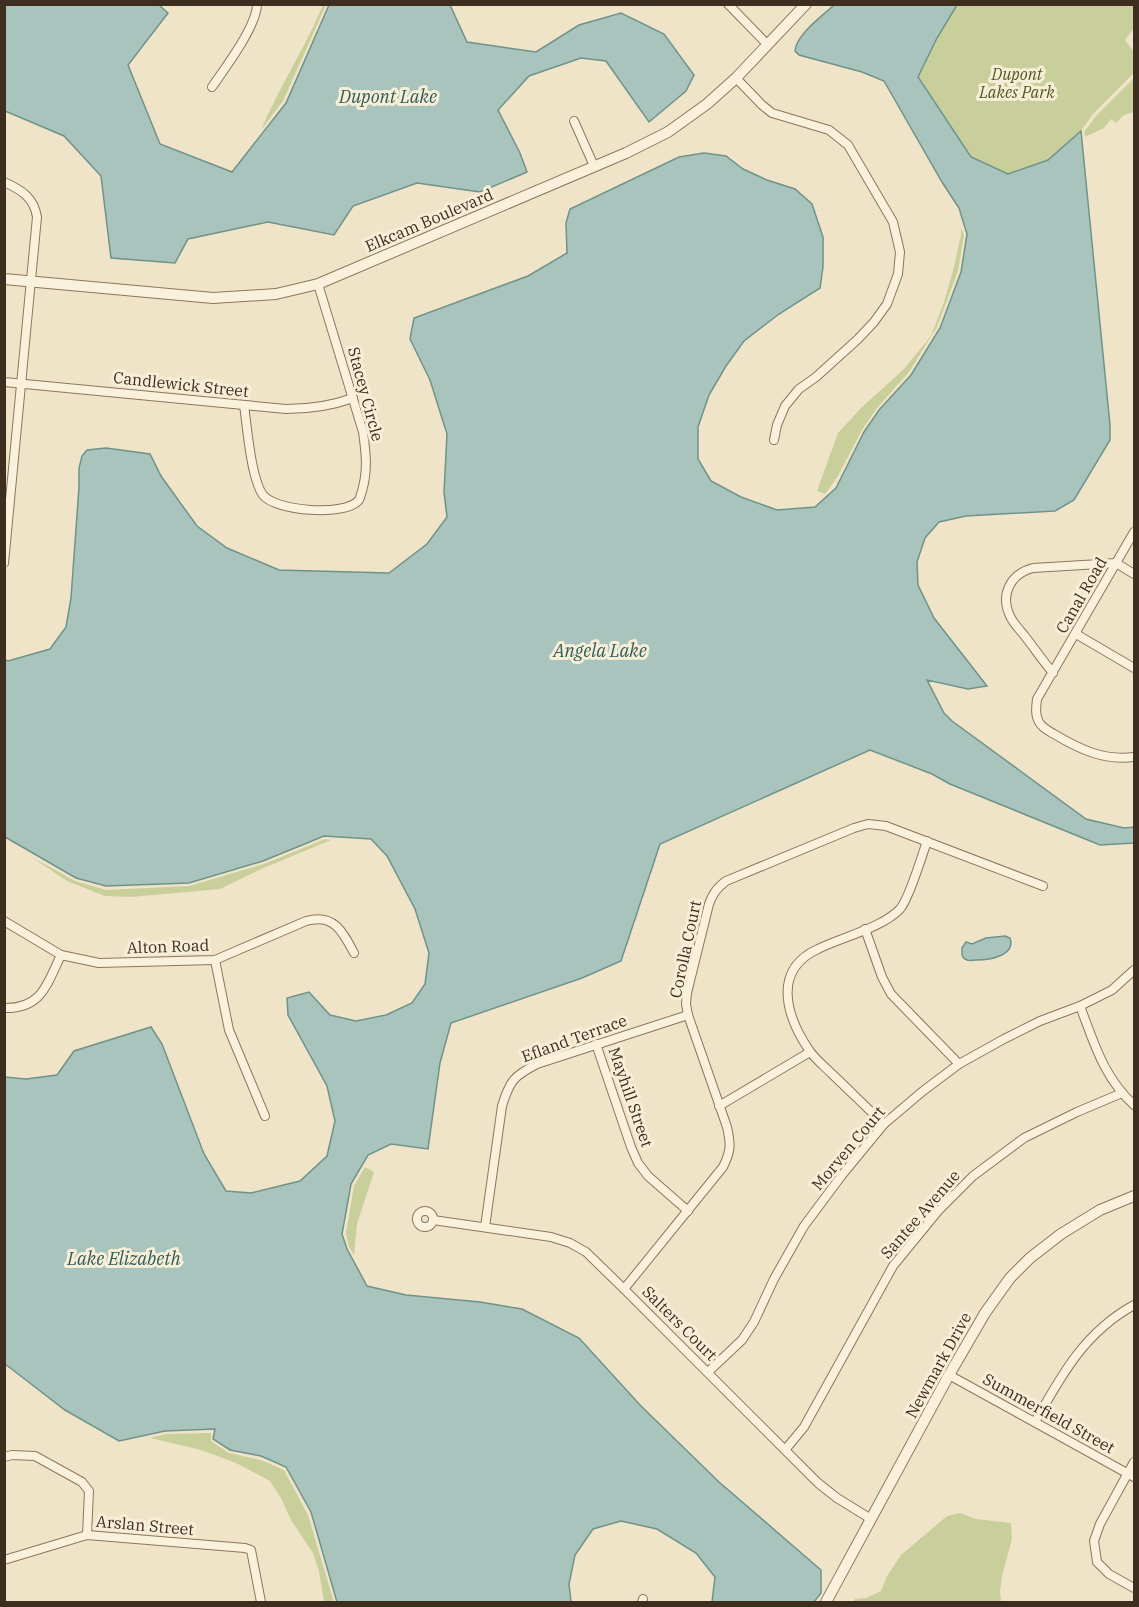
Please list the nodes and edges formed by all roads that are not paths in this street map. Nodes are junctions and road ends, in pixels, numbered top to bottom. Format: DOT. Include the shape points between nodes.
graph roads {
  1 [pos="257,4"];
  2 [pos="728,4"];
  3 [pos="806,4"];
  4 [pos="767,44"];
  5 [pos="736,78"];
  6 [pos="212,87"];
  7 [pos="574,121"];
  8 [pos="594,166"];
  9 [pos="4,182"];
  10 [pos="4,279"];
  11 [pos="31,282"];
  12 [pos="318,284"];
  13 [pos="4,382"];
  14 [pos="22,383"];
  15 [pos="353,398"];
  16 [pos="244,405"];
  17 [pos="774,440"];
  18 [pos="8,481"];
  19 [pos="1134,532"];
  20 [pos="4,563"];
  21 [pos="1116,563"];
  22 [pos="1134,574"];
  23 [pos="1076,634"];
  24 [pos="1134,668"];
  25 [pos="1053,673"];
  26 [pos="1134,757"];
  27 [pos="927,841"];
  28 [pos="1043,886"];
  29 [pos="4,921"];
  30 [pos="865,929"];
  31 [pos="354,953"];
  32 [pos="61,956"];
  33 [pos="215,960"];
  34 [pos="1134,970"];
  35 [pos="1080,1006"];
  36 [pos="4,1008"];
  37 [pos="688,1015"];
  38 [pos="596,1044"];
  39 [pos="810,1052"];
  40 [pos="959,1064"];
  41 [pos="1122,1093"];
  42 [pos="1134,1105"];
  43 [pos="719,1106"];
  44 [pos="265,1116"];
  45 [pos="884,1124"];
  46 [pos="1134,1196"];
  47 [pos="688,1210"];
  48 [pos="433,1220"];
  49 [pos="485,1227"];
  50 [pos="624,1289"];
  51 [pos="1134,1305"];
  52 [pos="708,1372"];
  53 [pos="949,1375"];
  54 [pos="1035,1422"];
  55 [pos="785,1450"];
  56 [pos="4,1457"];
  57 [pos="1134,1462"];
  58 [pos="1131,1476"];
  59 [pos="871,1519"];
  60 [pos="87,1535"];
  61 [pos="4,1560"];
  62 [pos="1134,1588"];
  63 [pos="261,1602"];
  64 [pos="826,1602"];
  1 -- 6 [label="street" via="253,24"];
  2 -- 4 [label="street"];
  3 -- 4 [label="street, Elkcam Boulevard"];
  4 -- 5 [label="street, Elkcam Boulevard"];
  5 -- 8 [label="street, Elkcam Boulevard" via="668,132"];
  5 -- 17 [label="street" via="772,113 829,130 848,145 893,222 900,252 898,274 887,304 858,339 799,389 785,406"];
  7 -- 8 [label="street"];
  8 -- 12 [label="street, Elkcam Boulevard"];
  9 -- 11 [label="street" via="27,195 35,208"];
  10 -- 11 [label="street, Elkcam Boulevard"];
  11 -- 12 [label="street, Elkcam Boulevard" via="213,298 276,294"];
  11 -- 14 [label="street"];
  12 -- 15 [label="street, Stacey Circle"];
  13 -- 14 [label="street, Candlewick Street"];
  14 -- 16 [label="street, Candlewick Street"];
  14 -- 18 [label="street"];
  15 -- 16 [label="street, Candlewick Street" via="307,409"];
  15 -- 16 [label="street, Stacey Circle" via="363,432 366,475 359,500 332,511 287,507 264,496 256,480"];
  18 -- 20 [label="street"];
  19 -- 21 [label="street, Canal Road"];
  21 -- 22 [label="street"];
  21 -- 23 [label="street, Canal Road"];
  21 -- 25 [label="street" via="1033,568 1016,576 1010,584 1006,603 1011,618"];
  23 -- 24 [label="street"];
  23 -- 25 [label="street, Canal Road"];
  25 -- 26 [label="street, Canal Road" via="1037,699 1036,711 1043,727 1086,752"];
  27 -- 28 [label="street, Corolla Court"];
  27 -- 30 [label="street" via="902,907 889,919"];
  27 -- 37 [label="street, Corolla Court" via="886,826 868,824 726,881 713,892 709,904 687,993"];
  29 -- 32 [label="street, Alton Road"];
  30 -- 39 [label="street" via="816,949 794,967 787,983 787,1000 793,1023"];
  30 -- 40 [label="street" via="891,994"];
  31 -- 33 [label="street, Alton Road" via="339,927 318,919"];
  32 -- 33 [label="street, Alton Road" via="99,963"];
  32 -- 36 [label="street" via="42,994 18,1008"];
  33 -- 44 [label="street" via="229,1030"];
  34 -- 35 [label="street, Morven Court" via="1112,990"];
  35 -- 40 [label="street, Morven Court" via="1040,1021"];
  35 -- 41 [label="street" via="1102,1064"];
  37 -- 38 [label="street, Efland Terrace"];
  37 -- 43 [label="street, Corolla Court"];
  38 -- 47 [label="street, Mayhill Street" via="638,1163"];
  38 -- 49 [label="street, Efland Terrace" via="537,1064 519,1074 508,1087"];
  39 -- 43 [label="street"];
  39 -- 45 [label="street"];
  40 -- 45 [label="street, Morven Court"];
  41 -- 42 [label="street"];
  41 -- 55 [label="street, Santee Avenue" via="1024,1138 973,1176 938,1211 893,1266 804,1427"];
  43 -- 47 [label="street, Corolla Court" via="727,1127 729,1155"];
  45 -- 52 [label="street, Morven Court" via="804,1226 742,1340"];
  46 -- 53 [label="street, Newmark Drive" via="1100,1210 1030,1258 985,1313"];
  47 -- 50 [label="street, Corolla Court"];
  48 -- 49 [label="street, Salters Court"];
  49 -- 50 [label="street, Salters Court" via="570,1243 586,1252"];
  50 -- 52 [label="street, Salters Court"];
  51 -- 54 [label="street" via="1099,1329 1084,1345"];
  52 -- 55 [label="street, Salters Court"];
  53 -- 54 [label="street, Summerfield Street"];
  53 -- 59 [label="street, Newmark Drive"];
  54 -- 58 [label="street, Summerfield Street"];
  55 -- 59 [label="street, Salters Court" via="818,1483"];
  56 -- 60 [label="street" via="35,1456 82,1482 89,1491"];
  57 -- 58 [label="street"];
  58 -- 62 [label="street" via="1100,1524 1094,1541 1097,1562"];
  59 -- 64 [label="street, Newmark Drive"];
  60 -- 61 [label="street, Arslan Street"];
  60 -- 63 [label="street, Arslan Street" via="251,1550"];
}
